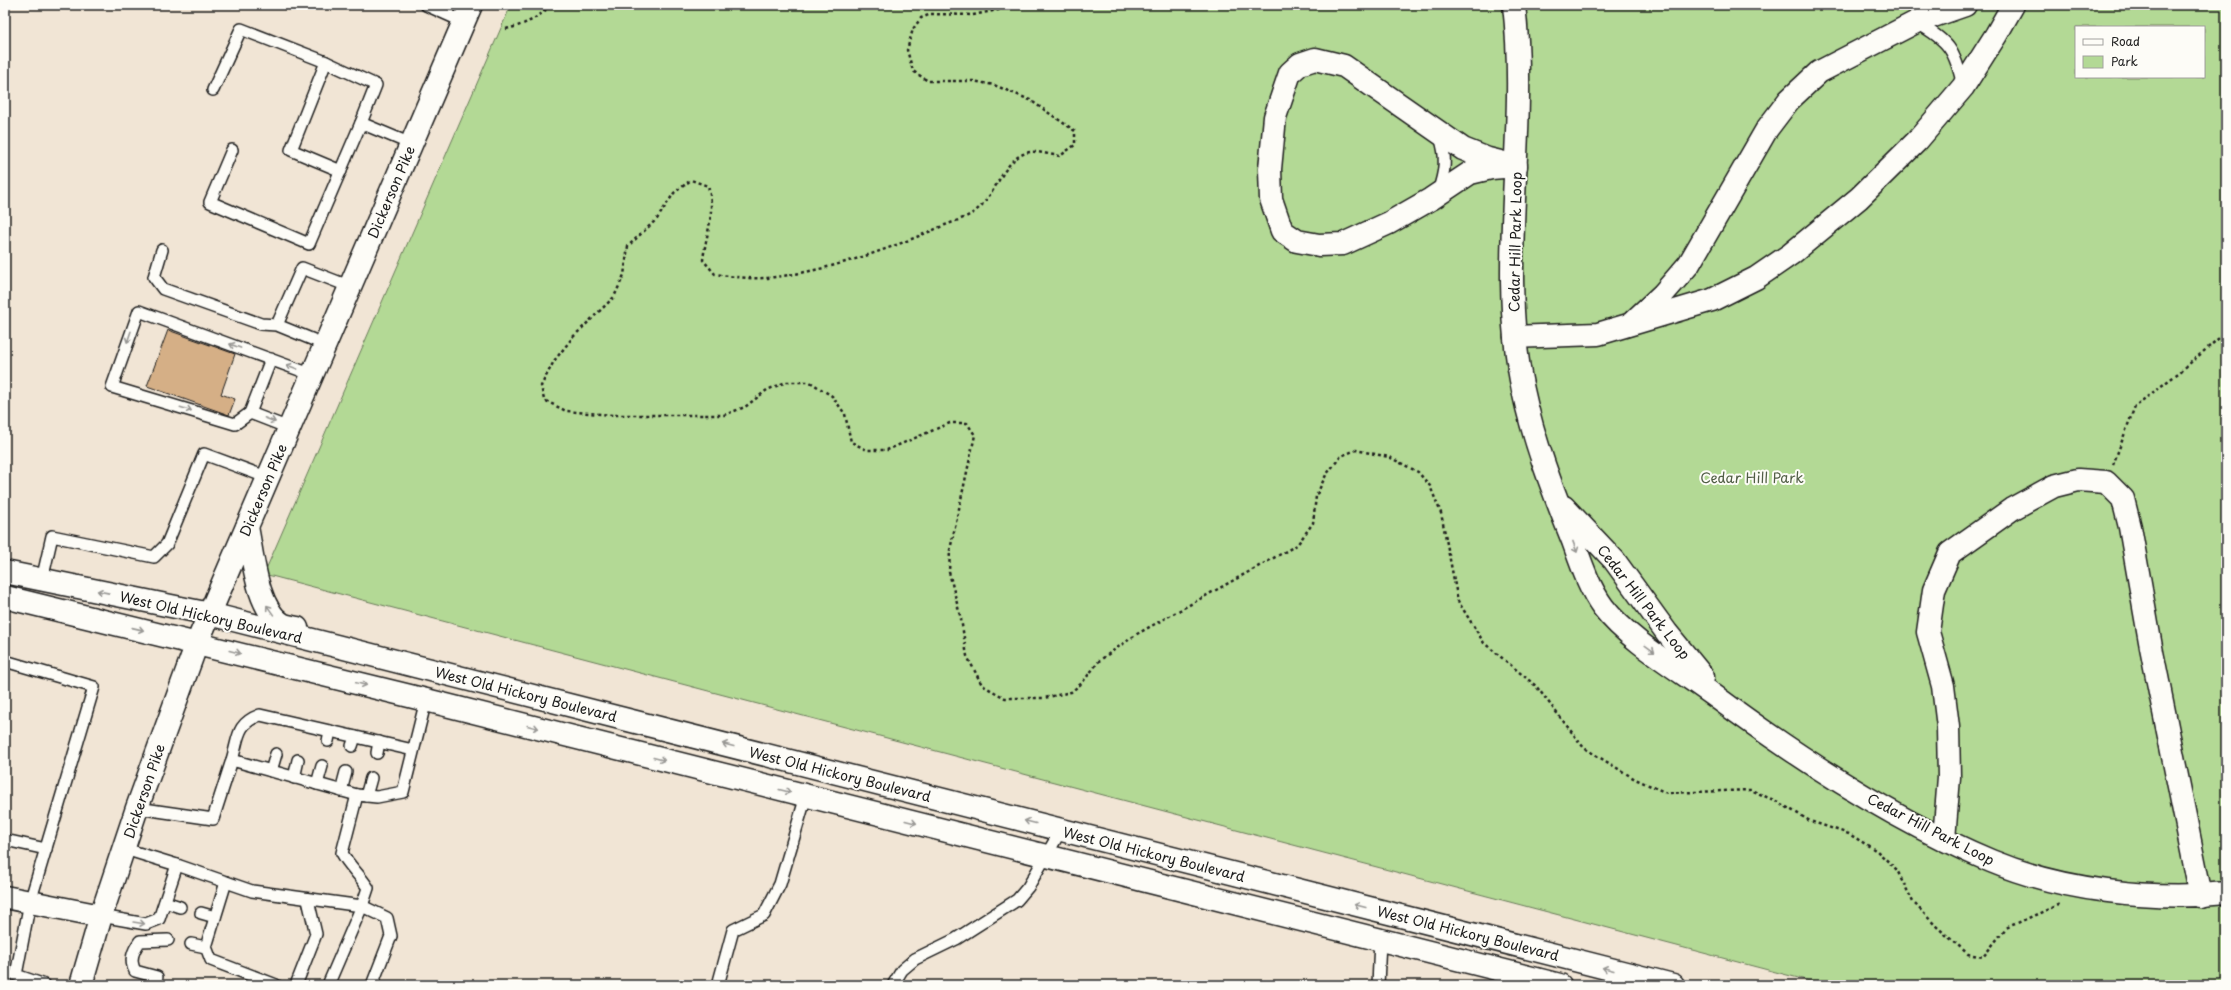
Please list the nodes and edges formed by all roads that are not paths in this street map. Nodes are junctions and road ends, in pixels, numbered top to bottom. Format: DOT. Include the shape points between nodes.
graph roads {
  1 [pos="426,5"];
  2 [pos="1514,5"];
  3 [pos="1965,5"];
  4 [pos="2013,5"];
  5 [pos="467,13"];
  6 [pos="1916,22"];
  7 [pos="326,62"];
  8 [pos="1963,87"];
  9 [pos="213,90"];
  10 [pos="361,123"];
  11 [pos="1439,132"];
  12 [pos="411,144"];
  13 [pos="232,150"];
  14 [pos="1516,166"];
  15 [pos="341,171"];
  16 [pos="1438,195"];
  17 [pos="162,250"];
  18 [pos="351,287"];
  19 [pos="277,325"];
  20 [pos="1630,325"];
  21 [pos="1515,337"];
  22 [pos="326,345"];
  23 [pos="271,359"];
  24 [pos="313,375"];
  25 [pos="250,413"];
  26 [pos="289,428"];
  27 [pos="269,478"];
  28 [pos="1555,497"];
  29 [pos="247,527"];
  30 [pos="5,572"];
  31 [pos="42,580"];
  32 [pos="5,597"];
  33 [pos="210,614"];
  34 [pos="197,643"];
  35 [pos="5,661"];
  36 [pos="420,667"];
  37 [pos="426,700"];
  38 [pos="1731,708"];
  39 [pos="413,750"];
  40 [pos="276,754"];
  41 [pos="232,760"];
  42 [pos="298,760"];
  43 [pos="322,766"];
  44 [pos="271,771"];
  45 [pos="346,772"];
  46 [pos="294,778"];
  47 [pos="371,778"];
  48 [pos="317,784"];
  49 [pos="341,791"];
  50 [pos="361,796"];
  51 [pos="806,796"];
  52 [pos="137,808"];
  53 [pos="1061,830"];
  54 [pos="1944,839"];
  55 [pos="5,840"];
  56 [pos="46,849"];
  57 [pos="125,849"];
  58 [pos="1047,856"];
  59 [pos="177,864"];
  60 [pos="226,882"];
  61 [pos="2226,893"];
  62 [pos="2201,896"];
  63 [pos="5,897"];
  64 [pos="308,900"];
  65 [pos="30,902"];
  66 [pos="165,902"];
  67 [pos="362,906"];
  68 [pos="180,907"];
  69 [pos="201,913"];
  70 [pos="101,916"];
  71 [pos="214,917"];
  72 [pos="168,940"];
  73 [pos="1380,940"];
  74 [pos="191,944"];
  75 [pos="206,948"];
  76 [pos="157,977"];
  77 [pos="1663,984"];
  78 [pos="45,985"];
  79 [pos="81,985"];
  80 [pos="276,985"];
  81 [pos="296,985"];
  82 [pos="328,985"];
  83 [pos="372,985"];
  84 [pos="718,985"];
  85 [pos="893,985"];
  86 [pos="1378,985"];
  87 [pos="1560,985"];
  1 -- 5 [label="lane"];
  2 -- 14 [label="main road, Cedar Hill Park Loop" via="1518,73"];
  3 -- 6 [label="main road"];
  4 -- 8 [label="main road"];
  5 -- 12 [label="main road, Dickerson Pike"];
  6 -- 8 [label="lane" via="1945,43 1957,61"];
  6 -- 20 [label="main road" via="1819,72 1789,100 1767,129 1689,264 1663,294"];
  7 -- 9 [label="lane" via="241,29"];
  7 -- 10 [label="lane" via="376,86"];
  7 -- 15 [label="lane" via="291,150"];
  8 -- 20 [label="main road" via="1917,141 1859,198 1791,254 1756,278 1712,300"];
  10 -- 12 [label="lane"];
  10 -- 15 [label="lane"];
  11 -- 14 [label="main road" via="1463,149"];
  11 -- 16 [label="lane" via="1446,162"];
  11 -- 16 [label="main road" via="1344,66 1315,59 1300,64 1290,73 1275,117 1270,169 1271,199 1282,230 1297,241 1319,245 1343,244"];
  12 -- 18 [label="main road, Dickerson Pike"];
  13 -- 15 [label="lane" via="210,202 309,244"];
  14 -- 16 [label="main road" via="1470,173"];
  14 -- 21 [label="main road, Cedar Hill Park Loop" via="1512,277"];
  17 -- 19 [label="lane" via="154,277 163,289 261,324"];
  18 -- 19 [label="lane" via="302,268"];
  18 -- 22 [label="main road, Dickerson Pike"];
  19 -- 22 [label="lane"];
  20 -- 21 [label="main road" via="1598,334"];
  21 -- 28 [label="main road, Cedar Hill Park Loop" via="1522,388"];
  22 -- 24 [label="main road, Dickerson Pike"];
  24 -- 23 [label="lane, one-way"];
  23 -- 25 [label="lane"];
  23 -- 25 [label="lane, one-way" via="139,311 112,387 234,424"];
  24 -- 26 [label="main road, Dickerson Pike"];
  25 -- 26 [label="lane, one-way"];
  26 -- 27 [label="main road, Dickerson Pike"];
  27 -- 29 [label="main road, Dickerson Pike"];
  27 -- 31 [label="lane" via="204,454 167,544 154,557 52,536"];
  28 -- 38 [label="main road, Cedar Hill Park Loop" via="1614,560 1667,633"];
  28 -- 38 [label="main road, Cedar Hill Park Loop, one-way" via="1588,580 1601,605 1634,637"];
  29 -- 33 [label="main road, Dickerson Pike"];
  36 -- 29 [label="main road, one-way" via="406,655 282,624 269,610 259,587"];
  30 -- 31 [label="main road, West Old Hickory Boulevard"];
  33 -- 31 [label="main road, West Old Hickory Boulevard, one-way"];
  32 -- 34 [label="main road, West Old Hickory Boulevard, one-way"];
  33 -- 34 [label="main road, Dickerson Pike"];
  33 -- 36 [label="main road, West Old Hickory Boulevard"];
  34 -- 37 [label="main road, West Old Hickory Boulevard, one-way"];
  34 -- 52 [label="main road, Dickerson Pike"];
  35 -- 56 [label="lane" via="94,688"];
  53 -- 36 [label="main road, West Old Hickory Boulevard, one-way"];
  37 -- 39 [label="lane"];
  37 -- 51 [label="main road, West Old Hickory Boulevard, one-way"];
  38 -- 54 [label="main road, Cedar Hill Park Loop" via="1835,780"];
  39 -- 41 [label="lane" via="378,748 282,724 260,715 242,724"];
  39 -- 50 [label="lane" via="403,792 377,797"];
  40 -- 44 [label="lane"];
  41 -- 44 [label="lane"];
  41 -- 52 [label="lane" via="213,819"];
  42 -- 46 [label="lane"];
  43 -- 48 [label="lane"];
  44 -- 46 [label="lane"];
  45 -- 49 [label="lane"];
  46 -- 48 [label="lane"];
  47 -- 50 [label="lane"];
  48 -- 49 [label="lane"];
  49 -- 50 [label="lane"];
  50 -- 67 [label="lane" via="342,853 368,888"];
  51 -- 58 [label="main road, West Old Hickory Boulevard, one-way"];
  51 -- 84 [label="lane" via="780,884 764,915 732,930"];
  52 -- 57 [label="main road, Dickerson Pike"];
  53 -- 58 [label="lane"];
  77 -- 53 [label="main road, West Old Hickory Boulevard, one-way"];
  54 -- 62 [label="main road, Cedar Hill Park Loop" via="1993,861 2062,882 2135,893"];
  54 -- 62 [label="main road" via="1949,777 1948,727 1943,686 1928,632 1934,590 1950,553 2012,509 2054,486 2078,480 2106,482 2123,499 2130,527 2151,647"];
  55 -- 56 [label="lane"];
  56 -- 65 [label="lane"];
  57 -- 59 [label="lane"];
  57 -- 70 [label="main road, Dickerson Pike"];
  58 -- 73 [label="main road, West Old Hickory Boulevard"];
  58 -- 85 [label="lane" via="1017,900 956,939 915,959 902,970"];
  59 -- 60 [label="lane"];
  59 -- 66 [label="lane"];
  60 -- 64 [label="lane" via="252,891"];
  60 -- 71 [label="lane"];
  61 -- 62 [label="main road, Cedar Hill Park Loop"];
  63 -- 65 [label="main road"];
  64 -- 67 [label="lane"];
  64 -- 81 [label="lane" via="316,934"];
  65 -- 70 [label="main road"];
  65 -- 78 [label="lane" via="16,975"];
  66 -- 68 [label="lane"];
  70 -- 66 [label="lane, one-way" via="146,924 159,919"];
  67 -- 82 [label="lane"];
  67 -- 83 [label="lane" via="387,918 391,936"];
  69 -- 71 [label="lane"];
  70 -- 79 [label="main road, Dickerson Pike"];
  71 -- 75 [label="lane"];
  72 -- 76 [label="lane" via="140,941 133,952 131,964 135,971"];
  73 -- 86 [label="lane"];
  73 -- 87 [label="main road, West Old Hickory Boulevard"];
  74 -- 75 [label="lane"];
  75 -- 80 [label="lane" via="211,960"];
}
